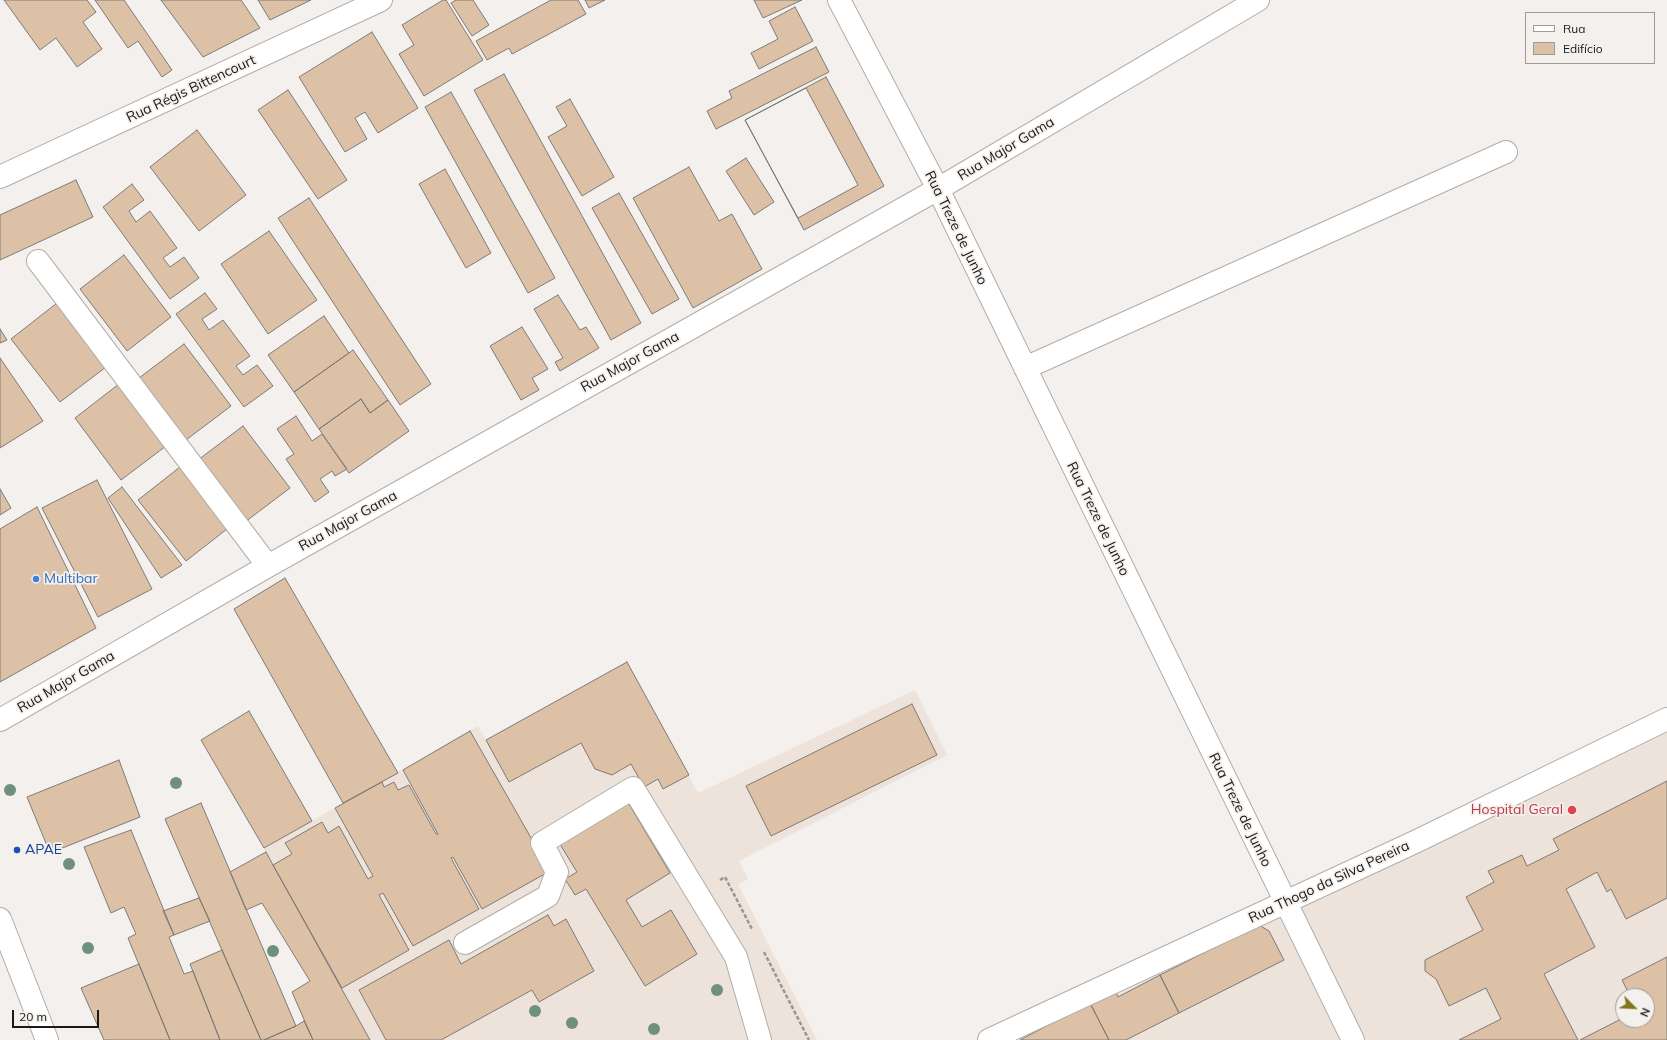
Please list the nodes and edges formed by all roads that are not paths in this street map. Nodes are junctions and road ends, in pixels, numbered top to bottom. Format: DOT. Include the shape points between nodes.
graph roads {
  1 [pos="381,0"];
  2 [pos="839,0"];
  3 [pos="1258,0"];
  4 [pos="1506,152"];
  5 [pos="0,177"];
  6 [pos="938,189"];
  7 [pos="38,261"];
  8 [pos="1025,368"];
  9 [pos="268,566"];
  10 [pos="1667,719"];
  11 [pos="0,720"];
  12 [pos="1285,903"];
  13 [pos="0,919"];
  14 [pos="465,943"];
  15 [pos="47,1040"];
  16 [pos="760,1040"];
  17 [pos="989,1040"];
  18 [pos="1353,1040"];
  1 -- 5 [label="street, Rua Régis Bittencourt"];
  2 -- 6 [label="street, Rua Treze de Junho"];
  3 -- 6 [label="street, Rua Major Gama"];
  4 -- 8 [label="street"];
  6 -- 8 [label="street, Rua Treze de Junho"];
  6 -- 9 [label="street, Rua Major Gama"];
  7 -- 9 [label="street"];
  8 -- 12 [label="street, Rua Treze de Junho"];
  9 -- 11 [label="street, Rua Major Gama"];
  10 -- 12 [label="street, Rua Thogo da Silva Pereira"];
  12 -- 17 [label="street, Rua Thogo da Silva Pereira"];
  12 -- 18 [label="street, Rua Treze de Junho"];
  13 -- 15 [label="street"];
  14 -- 16 [label="street" via="548,896 557,872 542,843 633,788 736,957"];
}
